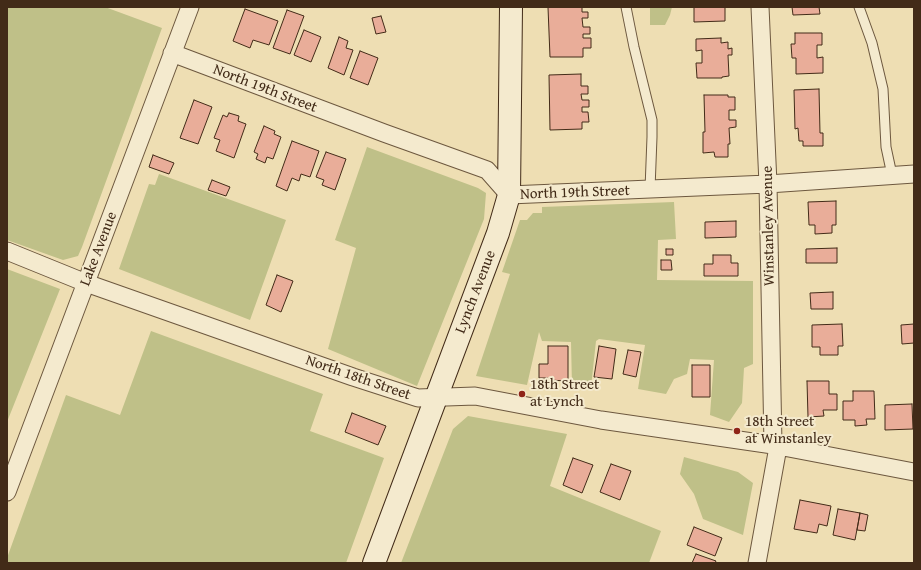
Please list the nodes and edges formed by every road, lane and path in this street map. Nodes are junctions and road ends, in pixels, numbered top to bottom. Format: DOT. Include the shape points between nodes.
graph roads {
  1 [pos="190,7"];
  2 [pos="511,7"];
  3 [pos="626,7"];
  4 [pos="760,7"];
  5 [pos="859,7"];
  6 [pos="172,53"];
  7 [pos="914,174"];
  8 [pos="892,175"];
  9 [pos="768,184"];
  10 [pos="650,190"];
  11 [pos="509,196"];
  12 [pos="7,251"];
  13 [pos="86,283"];
  14 [pos="436,398"];
  15 [pos="775,446"];
  16 [pos="914,472"];
  17 [pos="7,492"];
  18 [pos="374,563"];
  19 [pos="757,563"];
  1 -- 6 [label="street, Lake Avenue"];
  2 -- 11 [label="street, Lynch Avenue"];
  3 -- 10 [label="lane" via="652,120"];
  4 -- 9 [label="street, Winstanley Avenue"];
  5 -- 8 [label="lane" via="872,43 883,89 886,147"];
  6 -- 11 [label="street, North 19th Street" via="487,170"];
  6 -- 13 [label="street, Lake Avenue"];
  7 -- 8 [label="street, North 19th Street"];
  8 -- 9 [label="street, North 19th Street"];
  9 -- 10 [label="street, North 19th Street"];
  9 -- 15 [label="street, Winstanley Avenue"];
  10 -- 11 [label="street, North 19th Street"];
  11 -- 14 [label="street, Lynch Avenue" via="498,233"];
  12 -- 13 [label="street, North 18th Street"];
  13 -- 14 [label="street, North 18th Street" via="353,378 418,398"];
  13 -- 17 [label="street, Lake Avenue"];
  14 -- 15 [label="street, North 18th Street" via="475,396 601,420"];
  14 -- 18 [label="street, Lynch Avenue"];
  15 -- 16 [label="street, North 18th Street"];
  15 -- 19 [label="street, Winstanley Avenue"];
}
